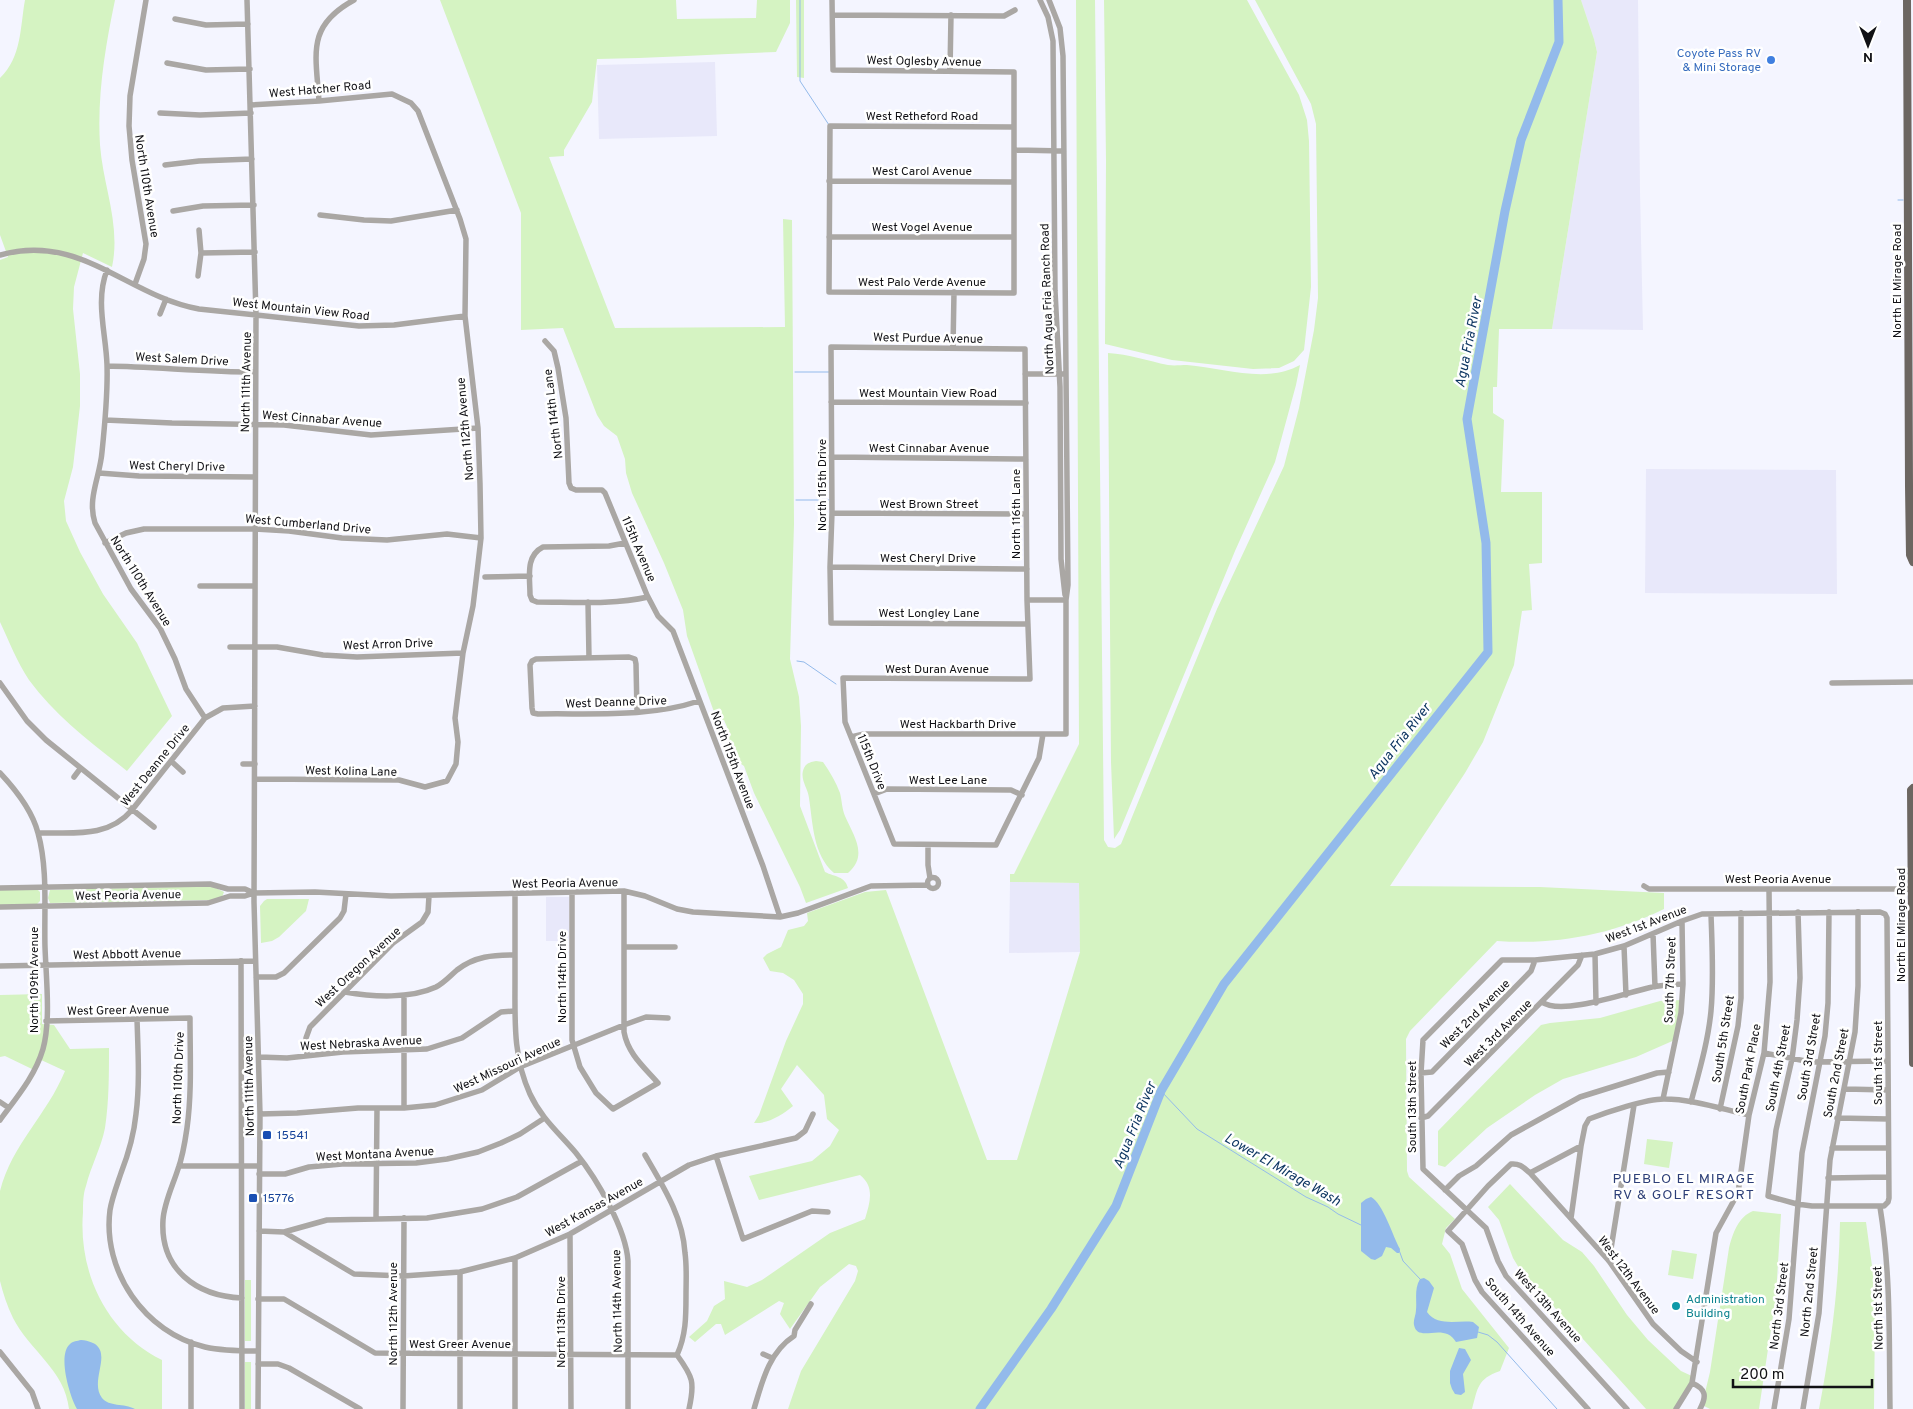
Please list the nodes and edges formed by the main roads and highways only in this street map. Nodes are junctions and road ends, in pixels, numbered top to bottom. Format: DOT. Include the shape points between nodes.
graph roads {
  1 [pos="1907,0"];
  2 [pos="1910,80"];
  3 [pos="1910,190"];
  4 [pos="1911,463"];
  5 [pos="1912,557"];
  6 [pos="1913,788"];
  7 [pos="1912,889"];
  8 [pos="1913,1062"];
  1 -- 2 [label="main road, North El Mirage Road"];
  2 -- 3 [label="main road, North El Mirage Road"];
  3 -- 4 [label="main road, North El Mirage Road"];
  4 -- 5 [label="main road, North El Mirage Road"];
  6 -- 7 [label="main road, North El Mirage Road"];
  7 -- 8 [label="main road, North El Mirage Road"];
}
